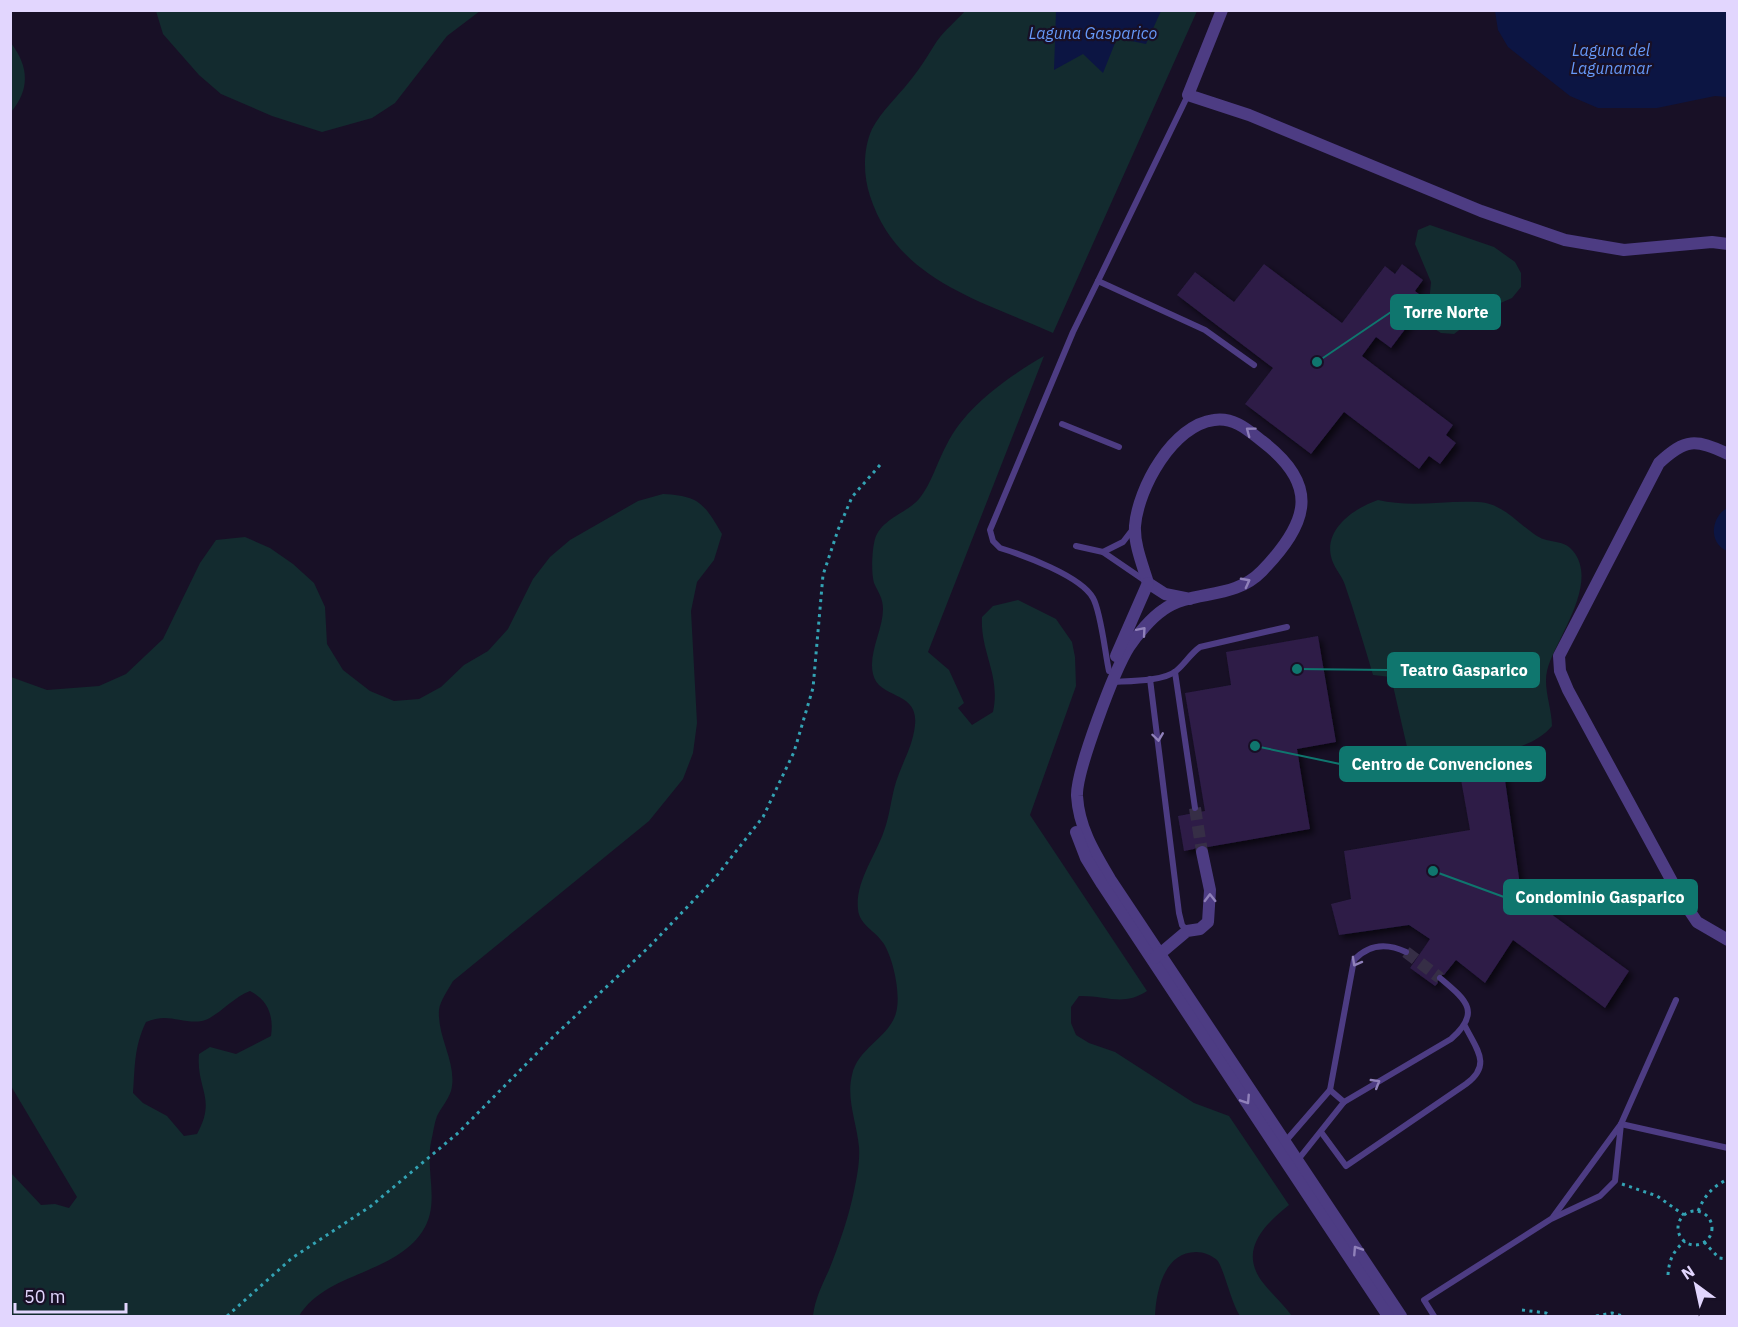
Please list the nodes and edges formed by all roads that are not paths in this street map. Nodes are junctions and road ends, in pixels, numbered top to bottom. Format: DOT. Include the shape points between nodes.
graph roads {
  1 [pos="1222,10"];
  2 [pos="1188,95"];
  3 [pos="1728,244"];
  4 [pos="1098,281"];
  5 [pos="1254,365"];
  6 [pos="1062,424"];
  7 [pos="1119,447"];
  8 [pos="1728,454"];
  9 [pos="1135,526"];
  10 [pos="1076,546"];
  11 [pos="1103,552"];
  12 [pos="1148,583"];
  13 [pos="1190,598"];
  14 [pos="1287,627"];
  15 [pos="1175,672"];
  16 [pos="1110,678"];
  17 [pos="1150,679"];
  18 [pos="1195,808"];
  19 [pos="1202,852"];
  20 [pos="1187,931"];
  21 [pos="1728,940"];
  22 [pos="1406,952"];
  23 [pos="1157,957"];
  24 [pos="1440,978"];
  25 [pos="1676,1000"];
  26 [pos="1465,1026"];
  27 [pos="1330,1090"];
  28 [pos="1344,1102"];
  29 [pos="1621,1124"];
  30 [pos="1321,1132"];
  31 [pos="1282,1145"];
  32 [pos="1728,1148"];
  33 [pos="1294,1163"];
  34 [pos="1551,1219"];
  35 [pos="1389,1317"];
  36 [pos="1401,1317"];
  37 [pos="1434,1317"];
  1 -- 2 [label="street"];
  2 -- 3 [label="street" via="1249,115 1482,211 1565,240 1624,250"];
  2 -- 4 [label="lane"];
  4 -- 5 [label="lane" via="1205,330"];
  4 -- 16 [label="lane" via="990,530 1000,548 1076,582 1093,597"];
  6 -- 7 [label="lane"];
  8 -- 21 [label="street" via="1696,442 1683,444 1659,463 1559,656 1568,690 1681,898 1697,922"];
  9 -- 11 [label="lane" via="1123,542"];
  9 -- 12 [label="street"];
  13 -- 9 [label="street, one-way" via="1203,598 1243,585 1257,576 1292,535 1301,516 1302,488 1282,456 1240,424 1214,420 1197,425 1180,438 1150,474"];
  10 -- 11 [label="lane"];
  11 -- 12 [label="lane"];
  12 -- 13 [label="street" via="1165,594"];
  12 -- 16 [label="street"];
  16 -- 13 [label="street, one-way" via="1129,647 1161,611"];
  14 -- 15 [label="lane" via="1200,647"];
  15 -- 17 [label="lane"];
  15 -- 18 [label="lane"];
  16 -- 17 [label="lane"];
  16 -- 23 [label="street" via="1071,777 1070,808 1086,858"];
  17 -- 20 [label="lane, one-way" via="1179,913"];
  20 -- 19 [label="street, one-way" via="1200,929 1208,922 1210,890"];
  20 -- 23 [label="street"];
  22 -- 27 [label="lane, one-way" via="1394,946 1372,947 1354,960"];
  23 -- 31 [label="street"];
  24 -- 26 [label="lane" via="1465,999"];
  25 -- 29 [label="lane"];
  28 -- 26 [label="lane, one-way" via="1450,1039"];
  26 -- 30 [label="lane" via="1482,1066 1479,1074 1466,1084 1346,1166"];
  27 -- 28 [label="lane"];
  27 -- 31 [label="lane"];
  28 -- 30 [label="lane"];
  29 -- 32 [label="lane"];
  29 -- 34 [label="lane"];
  29 -- 34 [label="lane" via="1615,1181 1600,1196"];
  30 -- 33 [label="lane"];
  31 -- 33 [label="street"];
  33 -- 35 [label="street"];
  36 -- 33 [label="street, one-way"];
  34 -- 37 [label="lane" via="1424,1300"];
}
